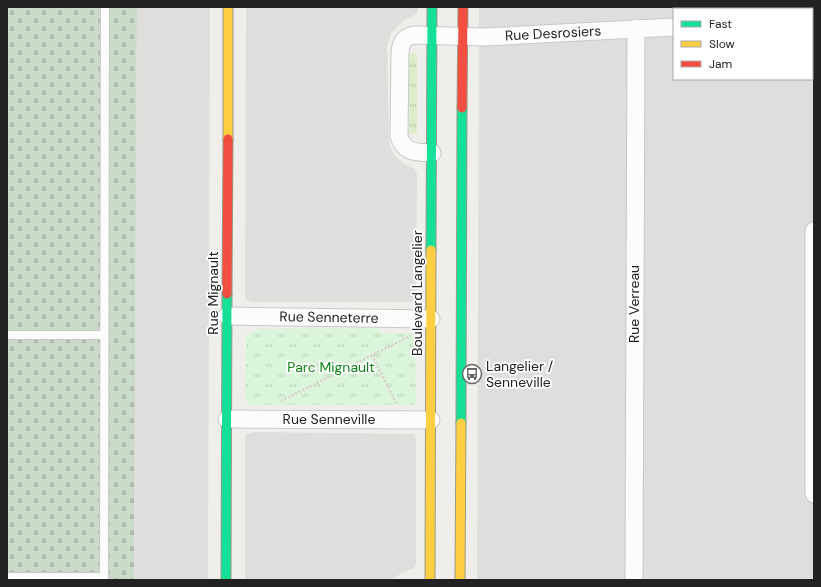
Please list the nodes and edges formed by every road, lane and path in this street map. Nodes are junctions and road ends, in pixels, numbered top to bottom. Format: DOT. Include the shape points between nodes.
graph roads {
  1 [pos="105,7"];
  2 [pos="228,7"];
  3 [pos="432,7"];
  4 [pos="463,7"];
  5 [pos="673,27"];
  6 [pos="636,28"];
  7 [pos="432,36"];
  8 [pos="462,37"];
  9 [pos="432,153"];
  10 [pos="814,231"];
  11 [pos="227,316"];
  12 [pos="431,318"];
  13 [pos="416,334"];
  14 [pos="7,335"];
  15 [pos="104,335"];
  16 [pos="372,355"];
  17 [pos="275,404"];
  18 [pos="399,409"];
  19 [pos="227,419"];
  20 [pos="431,420"];
  21 [pos="814,494"];
  22 [pos="7,577"];
  23 [pos="104,578"];
  24 [pos="226,580"];
  25 [pos="430,580"];
  26 [pos="460,580"];
  27 [pos="634,580"];
  1 -- 15 [label="lane"];
  2 -- 11 [label="main road, Rue Mignault"];
  3 -- 7 [label="main road, Boulevard Langelier"];
  4 -- 8 [label="main road"];
  5 -- 6 [label="street, Rue Desrosiers"];
  6 -- 8 [label="street, Rue Desrosiers" via="485,38"];
  6 -- 27 [label="street, Rue Verreau"];
  7 -- 8 [label="street, Rue Desrosiers"];
  7 -- 9 [label="main road, Boulevard Langelier"];
  7 -- 9 [label="street, Rue Desrosiers" via="408,36 401,45 399,136 401,143 411,151"];
  8 -- 26 [label="main road"];
  9 -- 12 [label="main road, Boulevard Langelier"];
  10 -- 21 [label="street"];
  11 -- 12 [label="street, Rue Senneterre"];
  11 -- 19 [label="main road, Rue Mignault"];
  12 -- 20 [label="main road, Boulevard Langelier"];
  13 -- 16 [label="path"];
  14 -- 15 [label="lane"];
  15 -- 23 [label="lane"];
  16 -- 17 [label="path"];
  16 -- 18 [label="path"];
  19 -- 20 [label="street, Rue Senneville"];
  19 -- 24 [label="main road, Rue Mignault"];
  20 -- 25 [label="main road, Boulevard Langelier"];
  22 -- 23 [label="lane"];
}
